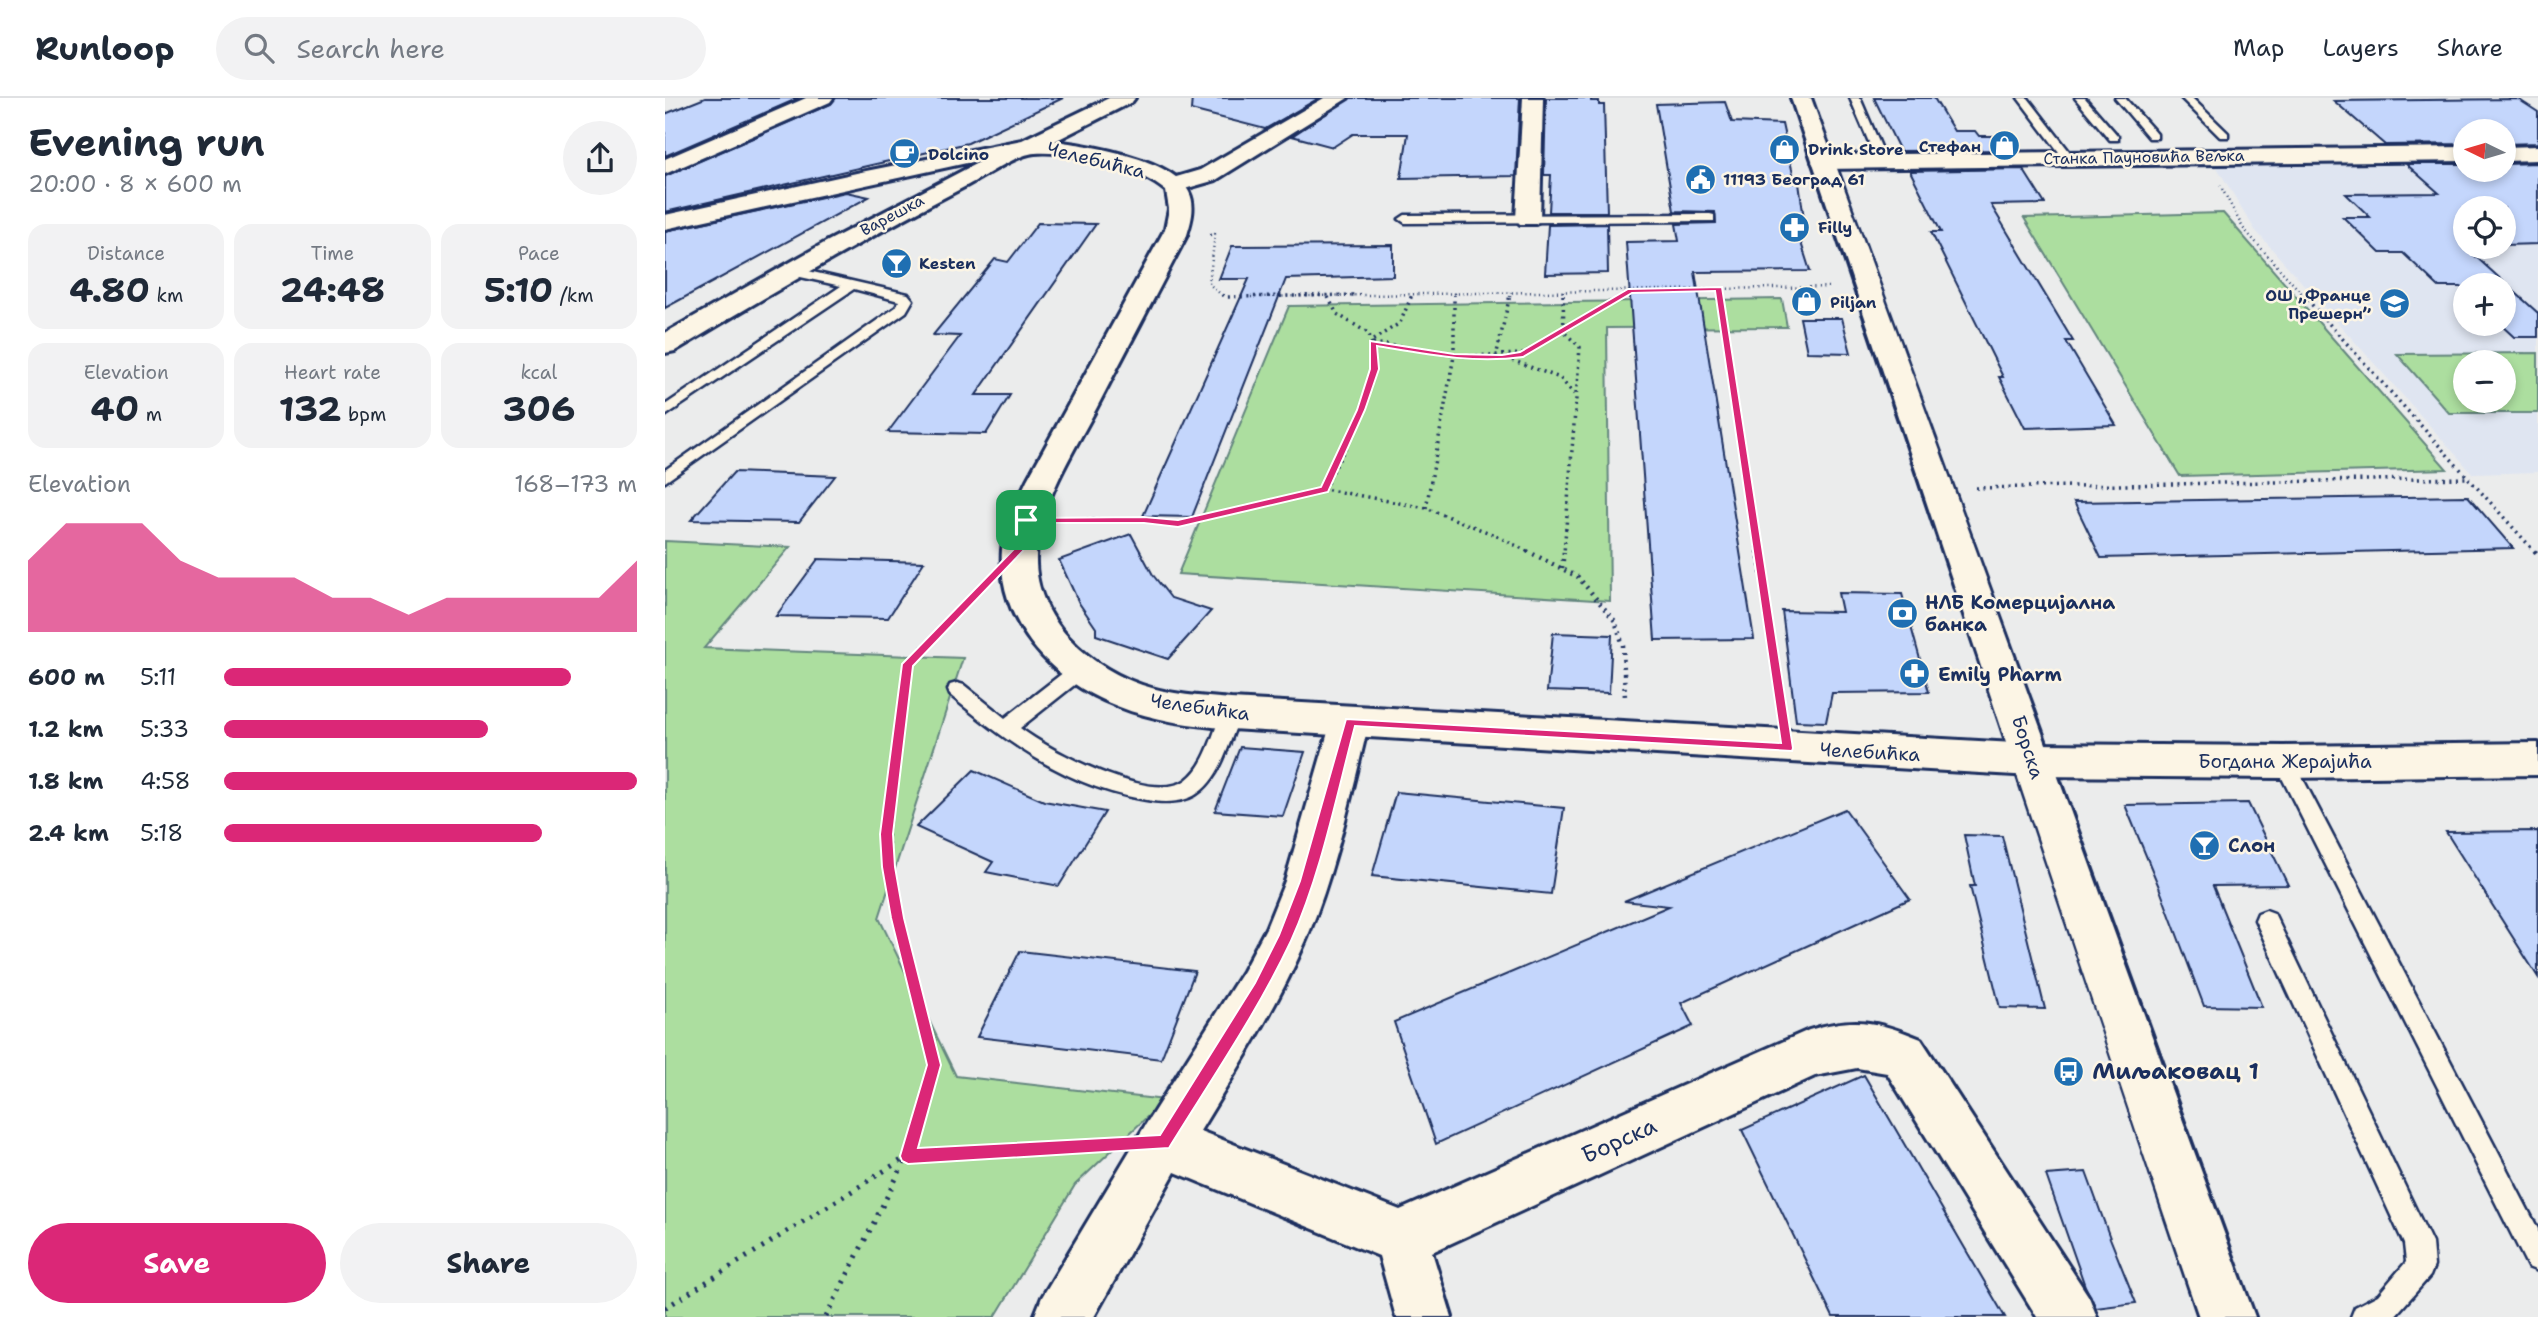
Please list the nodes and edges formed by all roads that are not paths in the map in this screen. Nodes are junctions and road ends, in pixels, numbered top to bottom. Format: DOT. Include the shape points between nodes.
graph roads {
  1 [pos="823,98"];
  2 [pos="1125,98"];
  3 [pos="1338,98"];
  4 [pos="1533,98"];
  5 [pos="1801,98"];
  6 [pos="1855,98"];
  7 [pos="2023,98"];
  8 [pos="2080,98"];
  9 [pos="2120,98"];
  10 [pos="2186,98"];
  11 [pos="2224,135"];
  12 [pos="2153,136"];
  13 [pos="2114,138"];
  14 [pos="1020,148"];
  15 [pos="2517,153"];
  16 [pos="2538,153"];
  17 [pos="2453,154"];
  18 [pos="2069,158"];
  19 [pos="1882,161"];
  20 [pos="1823,162"];
  21 [pos="665,167"];
  22 [pos="893,172"];
  23 [pos="1174,185"];
  24 [pos="936,191"];
  25 [pos="1710,218"];
  26 [pos="1405,219"];
  27 [pos="1528,219"];
  28 [pos="665,222"];
  29 [pos="791,271"];
  30 [pos="852,285"];
  31 [pos="665,345"];
  32 [pos="665,412"];
  33 [pos="665,477"];
  34 [pos="1080,670"];
  35 [pos="957,690"];
  36 [pos="1231,714"];
  37 [pos="1350,722"];
  38 [pos="1005,729"];
  39 [pos="2538,759"];
  40 [pos="2032,760"];
  41 [pos="2284,762"];
  42 [pos="2266,920"];
  43 [pos="1164,1142"];
  44 [pos="1401,1238"];
  45 [pos="2538,1257"];
  46 [pos="1062,1317"];
  47 [pos="1424,1317"];
  48 [pos="2069,1317"];
  49 [pos="2227,1317"];
  50 [pos="2365,1317"];
  1 -- 21 [label="street"];
  2 -- 14 [label="street, Варешка"];
  3 -- 23 [label="street" via="1208,174"];
  4 -- 27 [label="street"];
  5 -- 20 [label="street, Борска"];
  6 -- 19 [label="lane"];
  7 -- 18 [label="lane"];
  8 -- 13 [label="lane"];
  9 -- 12 [label="lane"];
  10 -- 11 [label="lane"];
  14 -- 22 [label="street"];
  14 -- 23 [label="street, Челебићка" via="1050,146 1081,152 1153,173"];
  14 -- 24 [label="street, Варешка"];
  15 -- 16 [label="street"];
  17 -- 18 [label="street, Станка Пауновића Вељка"];
  18 -- 19 [label="street, Станка Пауновића Вељка"];
  19 -- 20 [label="street, Станка Пауновића Вељка"];
  20 -- 40 [label="street, Борска"];
  22 -- 24 [label="street" via="932,177"];
  22 -- 28 [label="street"];
  23 -- 34 [label="street, Челебићка" via="1181,216 1175,236 1043,480 1023,534 1021,587 1029,610 1041,634"];
  24 -- 29 [label="street, Варешка"];
  25 -- 27 [label="lane"];
  26 -- 27 [label="lane"];
  29 -- 30 [label="lane"];
  29 -- 31 [label="street, Варешка"];
  30 -- 32 [label="lane"];
  30 -- 33 [label="lane" via="907,300 901,309"];
  34 -- 36 [label="street, Челебићка" via="1154,704"];
  34 -- 38 [label="lane"];
  35 -- 38 [label="lane"];
  36 -- 37 [label="street, Челебићка"];
  36 -- 38 [label="lane" via="1203,776 1181,793 1094,781 1063,768"];
  37 -- 40 [label="street, Челебићка"];
  37 -- 43 [label="street" via="1307,881 1285,937 1253,999"];
  39 -- 41 [label="street, Богдана Жерајића"];
  40 -- 41 [label="street, Богдана Жерајића"];
  40 -- 49 [label="street, Борска"];
  41 -- 45 [label="lane"];
  42 -- 50 [label="lane" via="2418,1243 2420,1266 2388,1305"];
  43 -- 44 [label="street"];
  43 -- 46 [label="street"];
  44 -- 47 [label="street"];
  44 -- 48 [label="street, Борска" via="1809,1054 1853,1042 1879,1045 1904,1056"];
}
